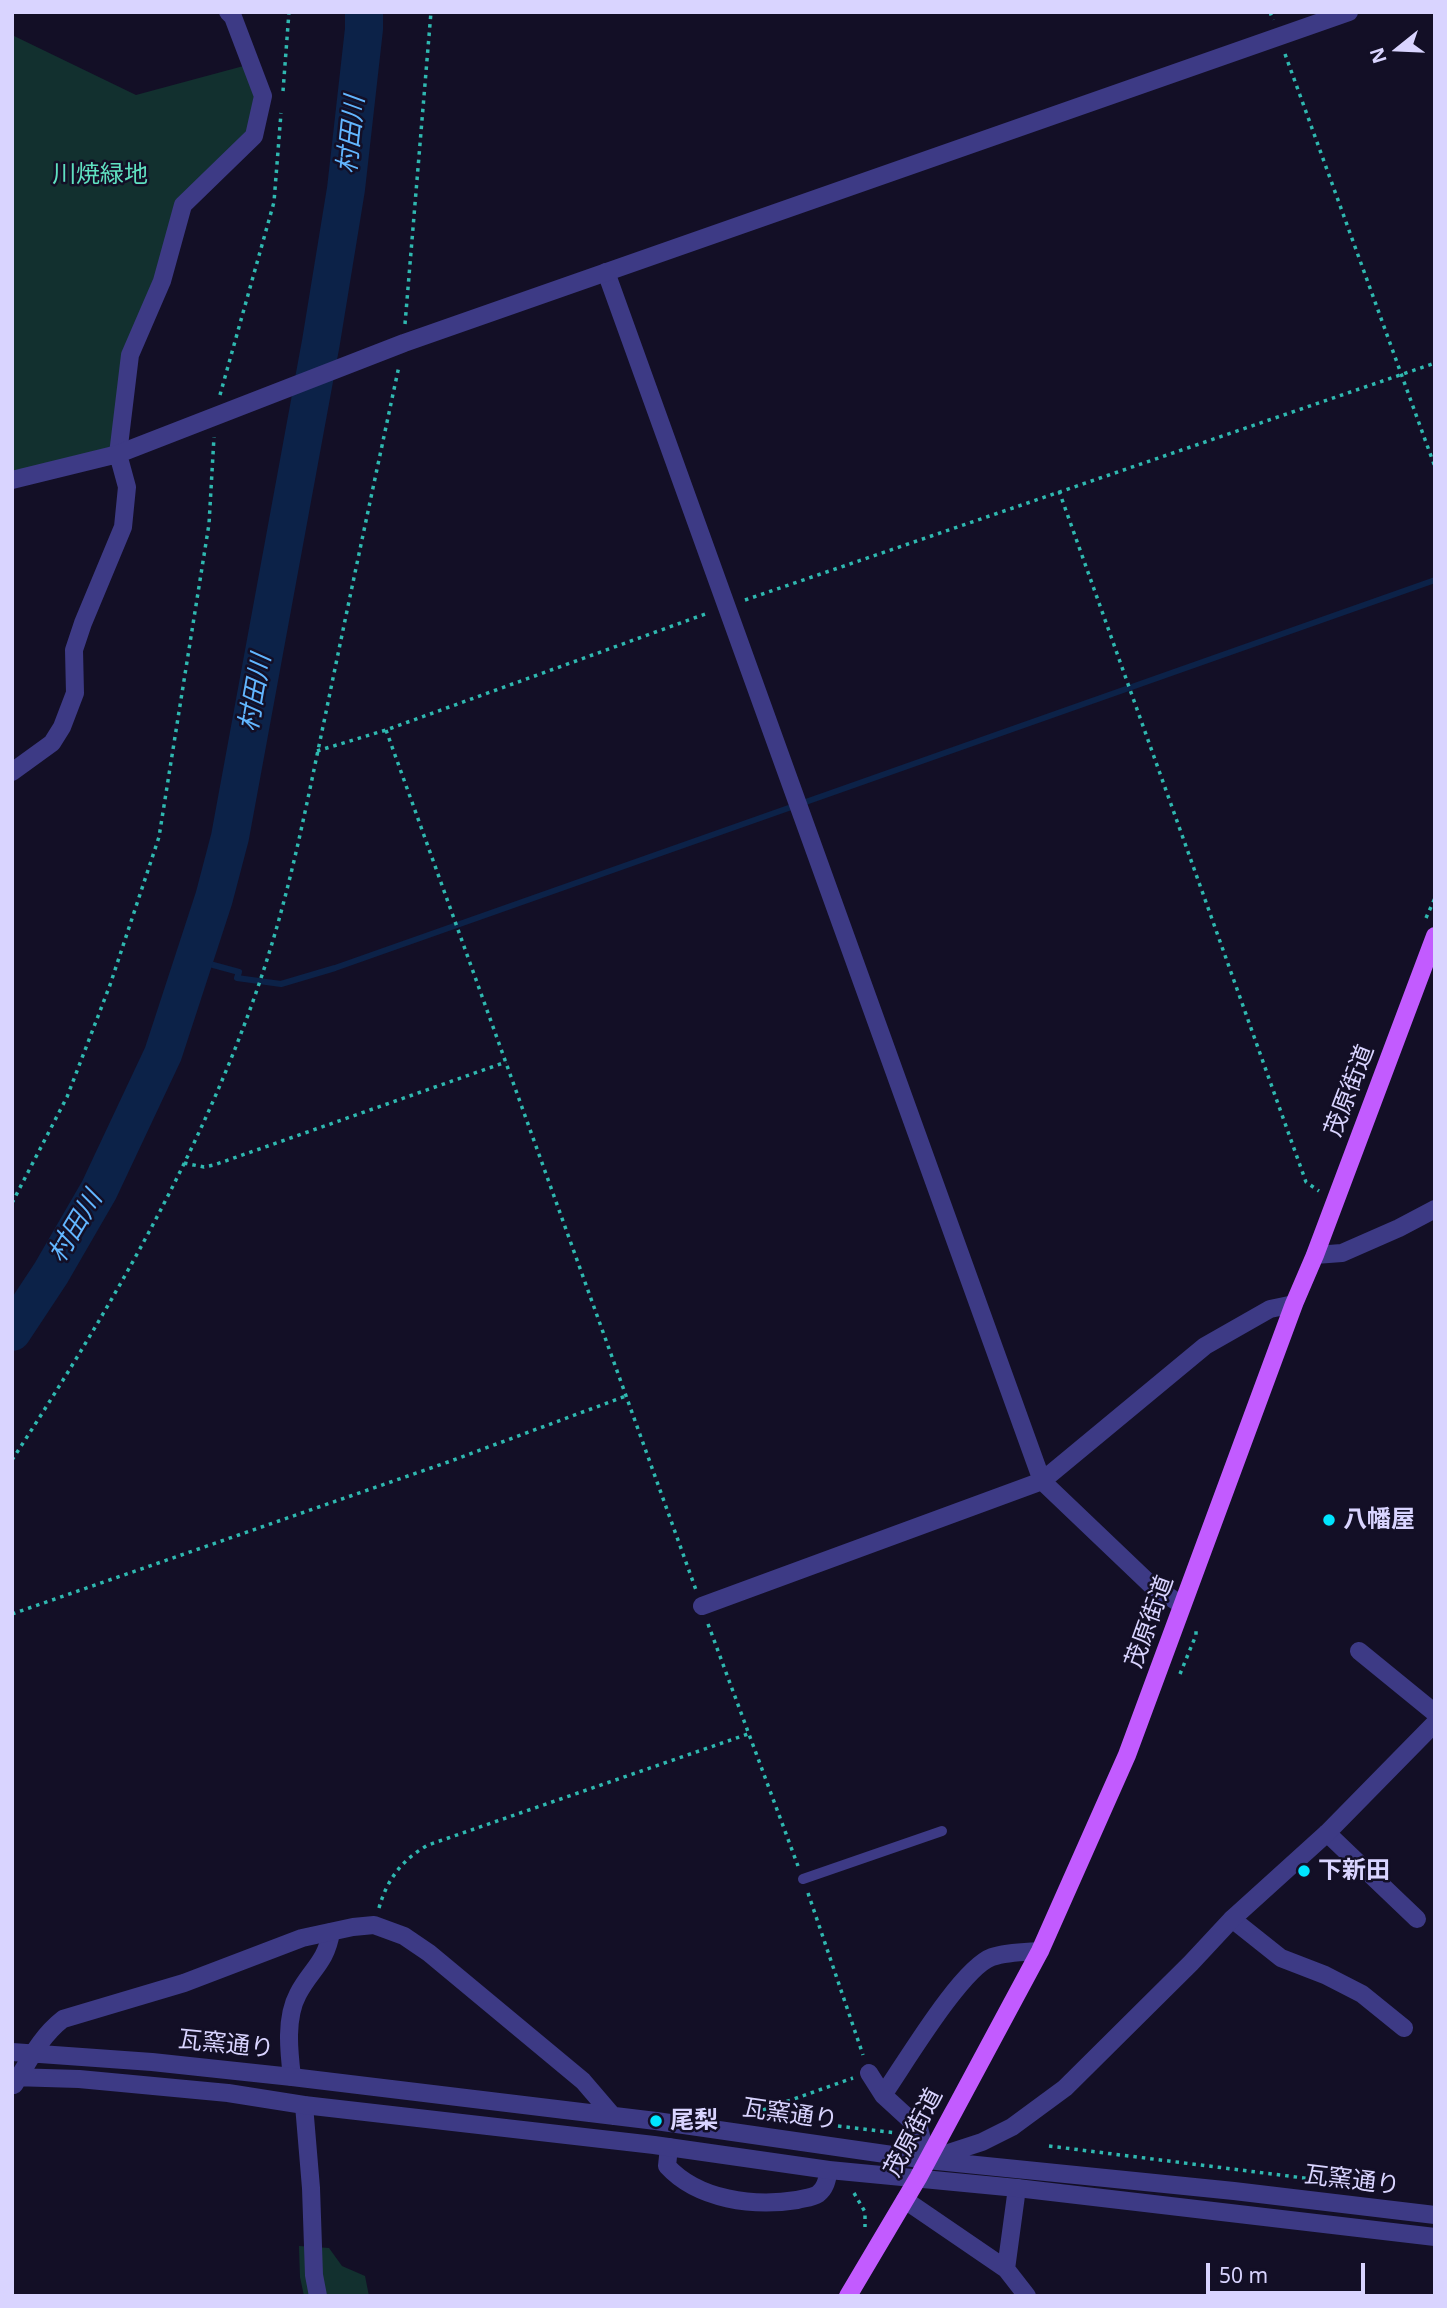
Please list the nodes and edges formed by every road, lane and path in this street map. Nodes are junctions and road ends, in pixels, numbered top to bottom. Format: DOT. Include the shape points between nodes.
graph roads {
  1 [pos="228,12"];
  2 [pos="289,12"];
  3 [pos="431,12"];
  4 [pos="1349,12"];
  5 [pos="1279,37"];
  6 [pos="282,94"];
  7 [pos="281,107"];
  8 [pos="606,272"];
  9 [pos="404,343"];
  10 [pos="1435,363"];
  11 [pos="1403,374"];
  12 [pos="214,416"];
  13 [pos="118,454"];
  14 [pos="1435,467"];
  15 [pos="12,480"];
  16 [pos="1059,491"];
  17 [pos="725,607"];
  18 [pos="386,730"];
  19 [pos="317,751"];
  20 [pos="12,772"];
  21 [pos="1435,936"];
  22 [pos="506,1062"];
  23 [pos="184,1163"];
  24 [pos="1334,1202"];
  25 [pos="12,1203"];
  26 [pos="1435,1209"];
  27 [pos="1315,1255"];
  28 [pos="1294,1304"];
  29 [pos="626,1396"];
  30 [pos="12,1460"];
  31 [pos="1042,1481"];
  32 [pos="1182,1605"];
  33 [pos="702,1606"];
  34 [pos="12,1614"];
  35 [pos="1360,1651"];
  36 [pos="1435,1713"];
  37 [pos="1435,1723"];
  38 [pos="748,1734"];
  39 [pos="942,1831"];
  40 [pos="1327,1833"];
  41 [pos="803,1879"];
  42 [pos="1232,1919"];
  43 [pos="1417,1919"];
  44 [pos="374,1926"];
  45 [pos="331,1932"];
  46 [pos="1040,1951"];
  47 [pos="1404,2028"];
  48 [pos="12,2052"];
  49 [pos="33,2052"];
  50 [pos="869,2073"];
  51 [pos="292,2077"];
  52 [pos="15,2081"];
  53 [pos="883,2095"];
  54 [pos="304,2105"];
  55 [pos="613,2116"];
  56 [pos="738,2133"];
  57 [pos="1049,2146"];
  58 [pos="669,2147"];
  59 [pos="927,2160"];
  60 [pos="829,2170"];
  61 [pos="918,2178"];
  62 [pos="1338,2182"];
  63 [pos="1017,2188"];
  64 [pos="848,2189"];
  65 [pos="905,2200"];
  66 [pos="1435,2215"];
  67 [pos="863,2233"];
  68 [pos="1435,2237"];
  69 [pos="1006,2269"];
  70 [pos="318,2296"];
  71 [pos="848,2296"];
  72 [pos="1027,2296"];
  1 -- 13 [label="street" via="263,96 254,136 183,205 162,281 130,355"];
  2 -- 6 [label="path"];
  3 -- 9 [label="path"];
  4 -- 5 [label="street"];
  5 -- 8 [label="street"];
  5 -- 11 [label="path"];
  7 -- 12 [label="path" via="274,202"];
  8 -- 9 [label="street"];
  8 -- 17 [label="street"];
  9 -- 12 [label="street"];
  9 -- 19 [label="path"];
  10 -- 11 [label="path"];
  11 -- 14 [label="path"];
  11 -- 16 [label="path"];
  12 -- 13 [label="street"];
  12 -- 25 [label="path" via="209,524 159,837 110,985 66,1097"];
  13 -- 15 [label="street"];
  13 -- 20 [label="street" via="127,487 123,527 74,650 75,694 52,743"];
  16 -- 17 [label="path"];
  16 -- 24 [label="path" via="1306,1182"];
  17 -- 18 [label="path"];
  17 -- 31 [label="street"];
  18 -- 19 [label="path"];
  18 -- 22 [label="path"];
  19 -- 23 [label="path" via="264,968 221,1085"];
  21 -- 24 [label="main road, 茂原街道"];
  22 -- 23 [label="path" via="214,1165"];
  22 -- 29 [label="path"];
  23 -- 30 [label="path" via="58,1390"];
  24 -- 27 [label="main road, 茂原街道"];
  26 -- 27 [label="street" via="1342,1253"];
  27 -- 28 [label="main road, 茂原街道"];
  28 -- 31 [label="street" via="1270,1309 1205,1346"];
  28 -- 32 [label="main road, 茂原街道"];
  29 -- 33 [label="path"];
  29 -- 34 [label="path"];
  31 -- 32 [label="street" via="1151,1585"];
  31 -- 33 [label="street"];
  32 -- 46 [label="main road, 茂原街道" via="1127,1755"];
  33 -- 38 [label="path"];
  35 -- 36 [label="street"];
  37 -- 40 [label="street"];
  38 -- 41 [label="path"];
  38 -- 44 [label="path" via="428,1844 400,1864"];
  39 -- 41 [label="lane"];
  40 -- 42 [label="street"];
  40 -- 43 [label="street"];
  41 -- 50 [label="path"];
  42 -- 47 [label="street" via="1281,1958 1363,1994"];
  42 -- 59 [label="street" via="1065,2088 982,2143"];
  44 -- 45 [label="street"];
  44 -- 55 [label="street" via="404,1936 429,1953 583,2081"];
  45 -- 49 [label="street" via="63,2019"];
  45 -- 51 [label="street" via="328,1948 295,1998 289,2048"];
  46 -- 53 [label="street" via="990,1957 974,1968"];
  46 -- 59 [label="main road, 茂原街道"];
  48 -- 49 [label="street, 瓦窯通り"];
  49 -- 51 [label="street, 瓦窯通り"];
  49 -- 52 [label="street"];
  50 -- 53 [label="street"];
  50 -- 56 [label="path" via="760,2111"];
  51 -- 55 [label="street, 瓦窯通り"];
  52 -- 54 [label="street, 瓦窯通り" via="79,2079"];
  53 -- 59 [label="street" via="919,2128"];
  54 -- 58 [label="street, 瓦窯通り"];
  54 -- 70 [label="street"];
  55 -- 56 [label="street, 瓦窯通り"];
  56 -- 59 [label="street, 瓦窯通り"];
  57 -- 62 [label="path"];
  58 -- 60 [label="street, 瓦窯通り"];
  58 -- 60 [label="street" via="667,2166 680,2179 740,2201 779,2203 817,2195 825,2187"];
  59 -- 61 [label="main road, 茂原街道"];
  59 -- 66 [label="street, 瓦窯通り"];
  60 -- 61 [label="street, 瓦窯通り"];
  61 -- 63 [label="street, 瓦窯通り"];
  61 -- 65 [label="main road, 茂原街道"];
  63 -- 68 [label="street, 瓦窯通り"];
  63 -- 69 [label="street"];
  64 -- 67 [label="path" via="865,2212"];
  65 -- 69 [label="street"];
  65 -- 71 [label="main road, 茂原街道"];
  69 -- 72 [label="street"];
}
